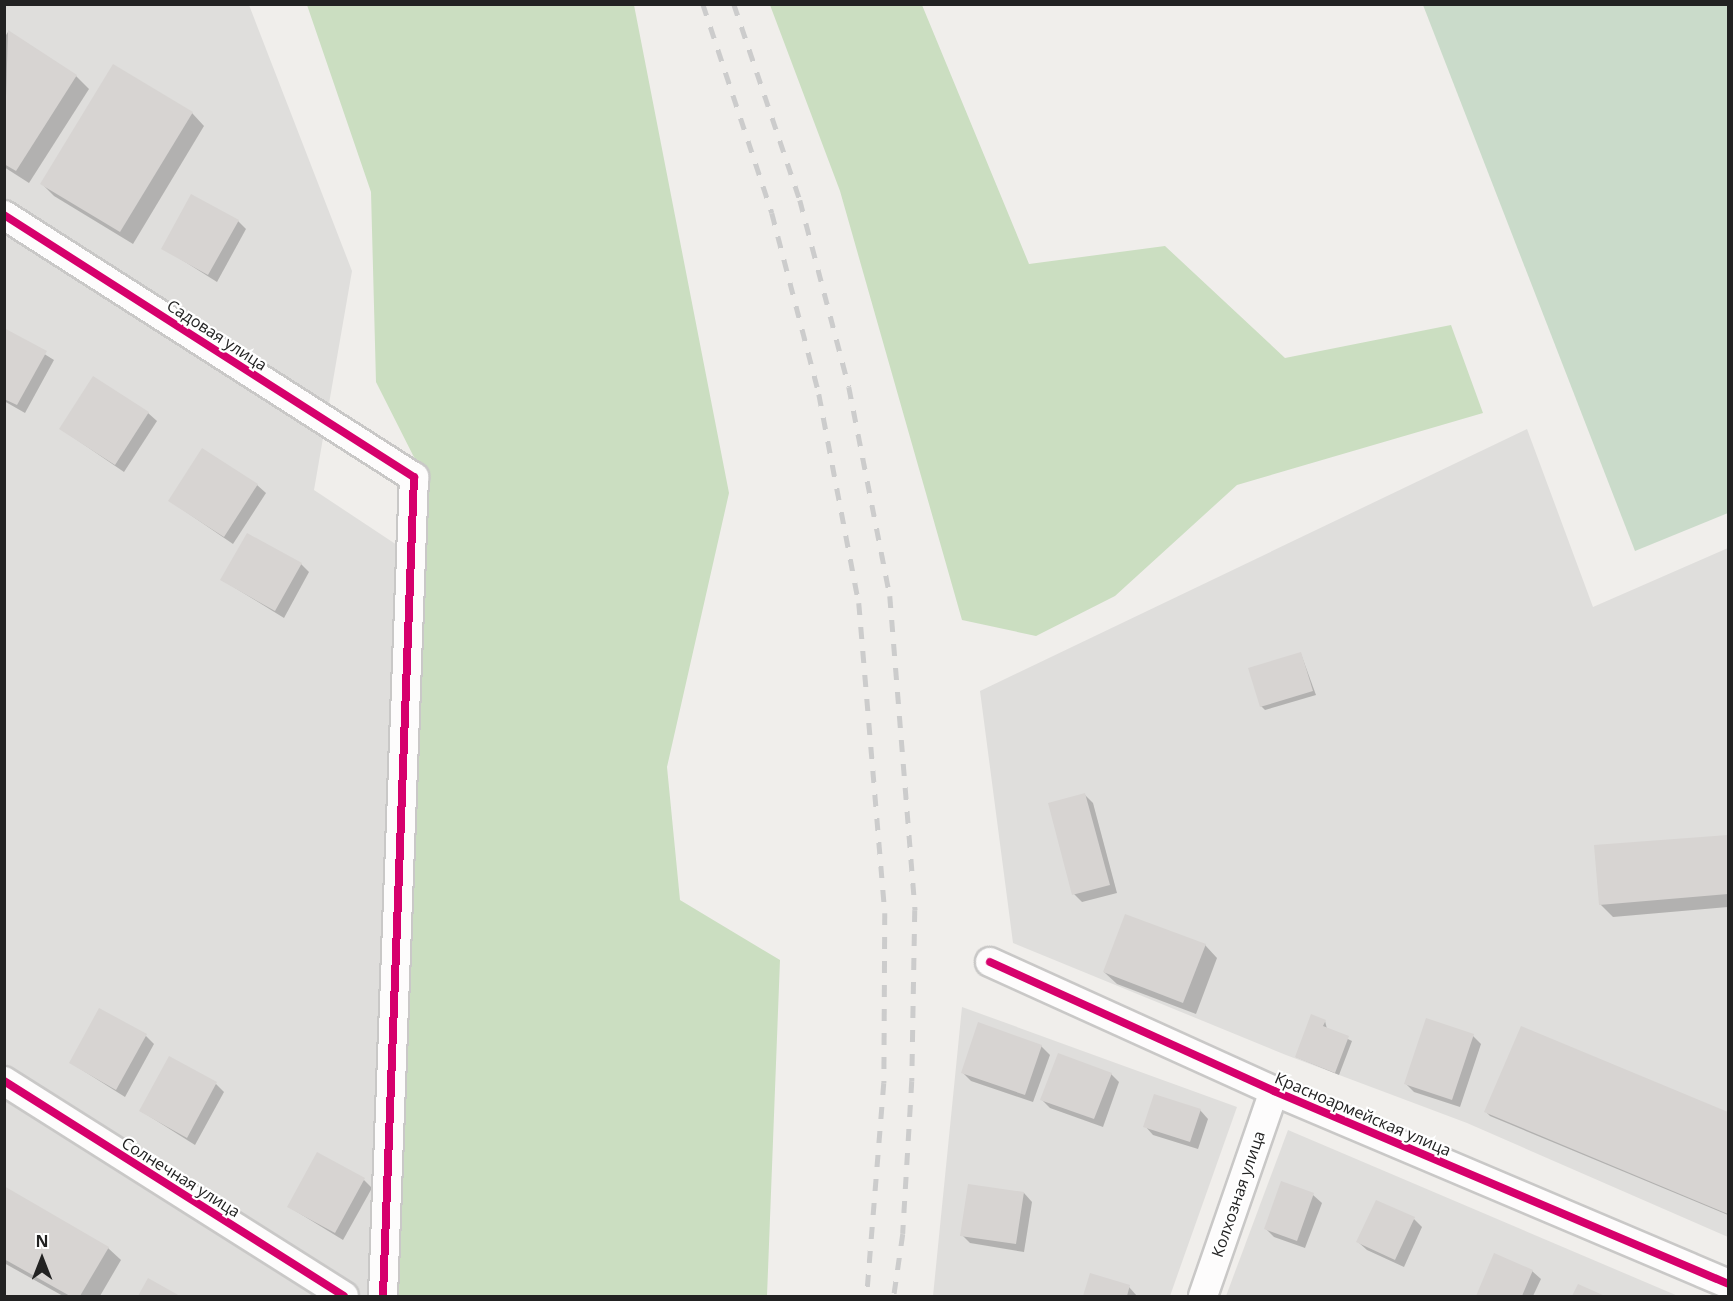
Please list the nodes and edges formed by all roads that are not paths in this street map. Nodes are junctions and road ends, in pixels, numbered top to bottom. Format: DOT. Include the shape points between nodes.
graph roads {
  1 [pos="4,215"];
  2 [pos="990,962"];
  3 [pos="4,1081"];
  4 [pos="1274,1091"];
  5 [pos="1728,1284"];
  6 [pos="344,1296"];
  7 [pos="383,1296"];
  8 [pos="1203,1296"];
  1 -- 7 [label="street, Садовая улица" via="414,477"];
  2 -- 4 [label="street, Красноармейская улица"];
  3 -- 6 [label="street, Солнечная улица"];
  4 -- 5 [label="street, Красноармейская улица"];
  4 -- 8 [label="street, Колхозная улица"];
}
